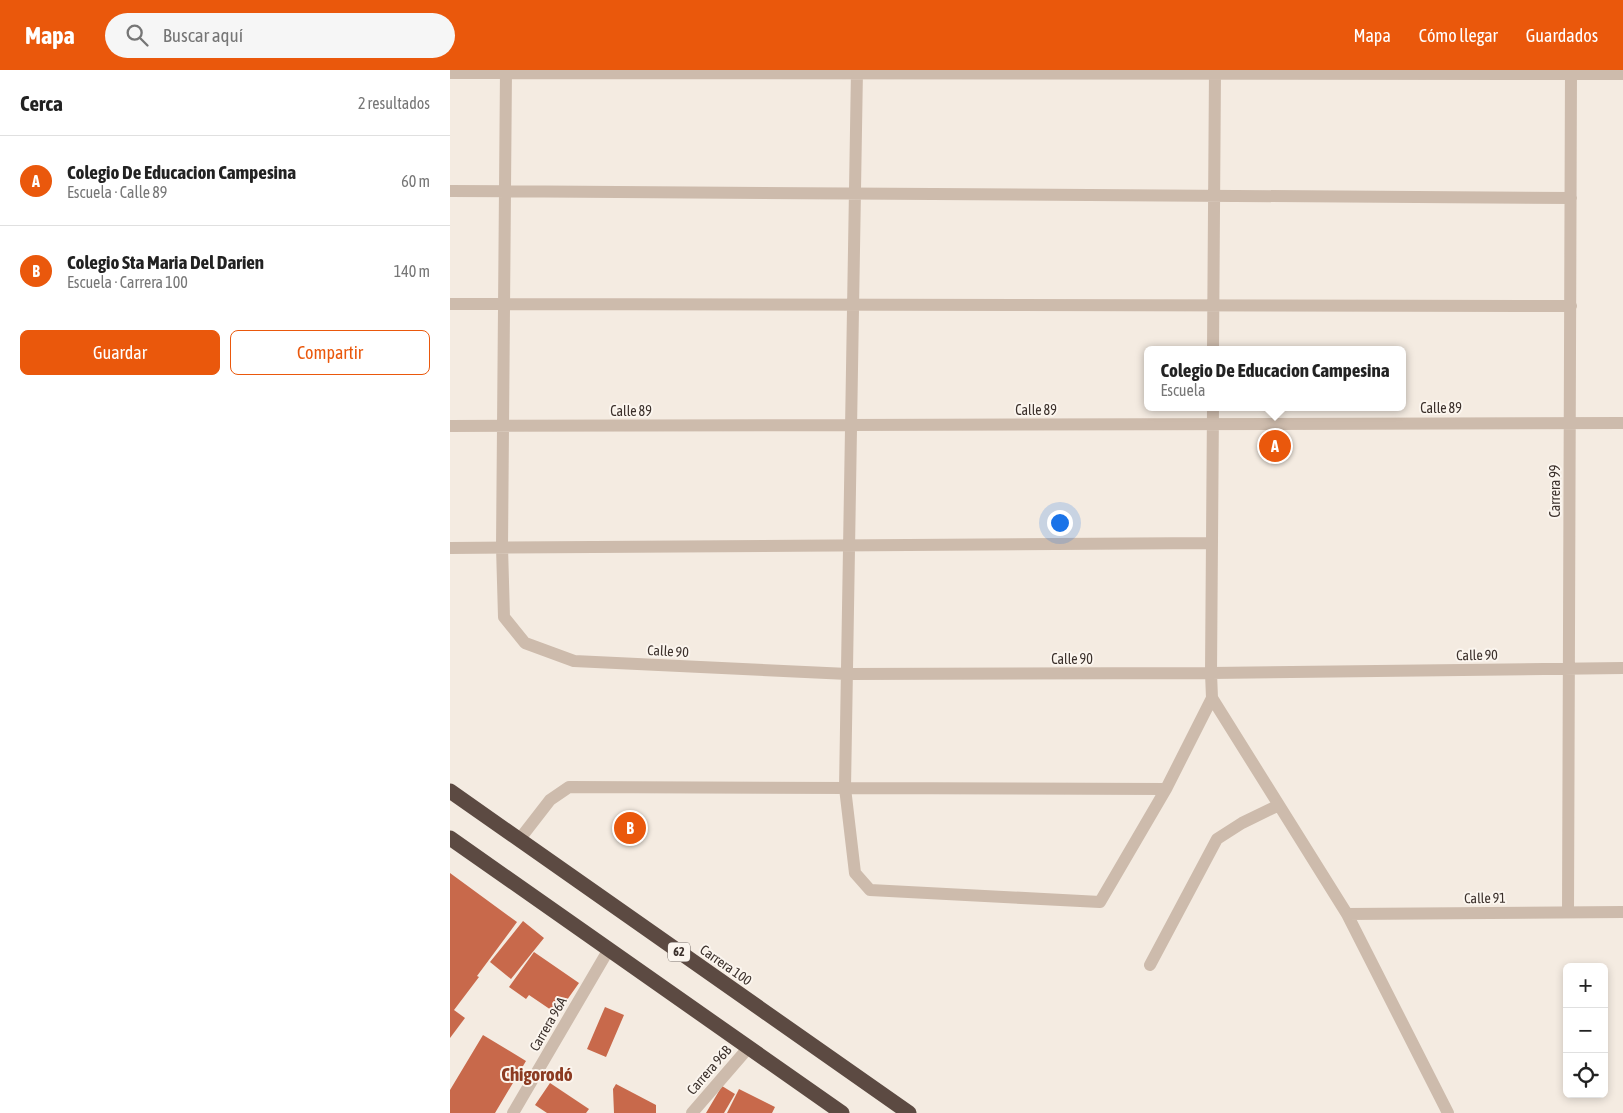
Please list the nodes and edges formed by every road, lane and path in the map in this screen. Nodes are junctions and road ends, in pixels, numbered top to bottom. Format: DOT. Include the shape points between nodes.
graph roads {
  1 [pos="506,71"];
  2 [pos="857,71"];
  3 [pos="1215,72"];
  4 [pos="1571,72"];
  5 [pos="450,73"];
  6 [pos="1623,74"];
  7 [pos="450,191"];
  8 [pos="505,192"];
  9 [pos="855,193"];
  10 [pos="1214,196"];
  11 [pos="1571,198"];
  12 [pos="450,304"];
  13 [pos="504,304"];
  14 [pos="853,305"];
  15 [pos="1213,305"];
  16 [pos="1571,306"];
  17 [pos="1213,346"];
  18 [pos="1213,411"];
  19 [pos="1570,423"];
  20 [pos="1623,423"];
  21 [pos="1212,424"];
  22 [pos="851,425"];
  23 [pos="450,426"];
  24 [pos="503,426"];
  25 [pos="1212,543"];
  26 [pos="849,545"];
  27 [pos="502,547"];
  28 [pos="450,548"];
  29 [pos="1623,668"];
  30 [pos="1569,669"];
  31 [pos="1211,673"];
  32 [pos="848,674"];
  33 [pos="1212,698"];
  34 [pos="846,788"];
  35 [pos="1166,789"];
  36 [pos="450,791"];
  37 [pos="1279,805"];
  38 [pos="450,838"];
  39 [pos="519,840"];
  40 [pos="1568,912"];
  41 [pos="1623,912"];
  42 [pos="1347,914"];
  43 [pos="609,949"];
  44 [pos="1150,965"];
  45 [pos="749,1048"];
  46 [pos="513,1113"];
  47 [pos="692,1113"];
  48 [pos="842,1113"];
  49 [pos="909,1113"];
  50 [pos="1448,1113"];
  1 -- 2 [label="street"];
  1 -- 5 [label="street"];
  1 -- 8 [label="street"];
  2 -- 3 [label="street"];
  2 -- 9 [label="street"];
  3 -- 4 [label="street"];
  3 -- 10 [label="street"];
  4 -- 6 [label="street"];
  4 -- 11 [label="street, Carrera 99"];
  7 -- 8 [label="street"];
  8 -- 9 [label="street"];
  8 -- 13 [label="street"];
  9 -- 10 [label="street"];
  9 -- 14 [label="street"];
  10 -- 11 [label="street"];
  10 -- 15 [label="street"];
  11 -- 16 [label="street, Carrera 99"];
  12 -- 13 [label="street"];
  13 -- 14 [label="street"];
  13 -- 24 [label="street"];
  14 -- 15 [label="street"];
  14 -- 22 [label="street"];
  15 -- 16 [label="street"];
  15 -- 17 [label="street"];
  16 -- 19 [label="street, Carrera 99"];
  18 -- 21 [label="street"];
  19 -- 20 [label="street, Calle 89"];
  19 -- 21 [label="street, Calle 89"];
  19 -- 30 [label="street, Carrera 99"];
  21 -- 22 [label="street, Calle 89"];
  21 -- 25 [label="street"];
  22 -- 24 [label="street, Calle 89"];
  22 -- 26 [label="street"];
  23 -- 24 [label="street, Calle 89"];
  24 -- 27 [label="street"];
  25 -- 26 [label="street"];
  25 -- 31 [label="street"];
  26 -- 27 [label="street"];
  26 -- 32 [label="street"];
  27 -- 28 [label="street"];
  27 -- 32 [label="street, Calle 90" via="504,617 525,643 574,661"];
  29 -- 30 [label="street, Calle 90"];
  30 -- 31 [label="street, Calle 90"];
  30 -- 40 [label="street, Carrera 99"];
  31 -- 32 [label="street, Calle 90"];
  31 -- 33 [label="street"];
  32 -- 34 [label="street"];
  33 -- 35 [label="street"];
  33 -- 37 [label="street"];
  34 -- 35 [label="street"];
  34 -- 35 [label="street" via="855,873 870,890 1100,902"];
  34 -- 39 [label="street" via="569,787 550,800"];
  36 -- 39 [label="highway, Carrera 100 / 62"];
  37 -- 42 [label="street"];
  37 -- 44 [label="street" via="1242,823 1217,840"];
  38 -- 43 [label="highway"];
  39 -- 49 [label="highway, Carrera 100 / 62"];
  40 -- 41 [label="street, Calle 91"];
  40 -- 42 [label="street, Calle 91"];
  42 -- 50 [label="street"];
  43 -- 45 [label="highway"];
  43 -- 46 [label="street, Carrera 96A"];
  45 -- 47 [label="street, Carrera 96B"];
  45 -- 48 [label="highway"];
}
